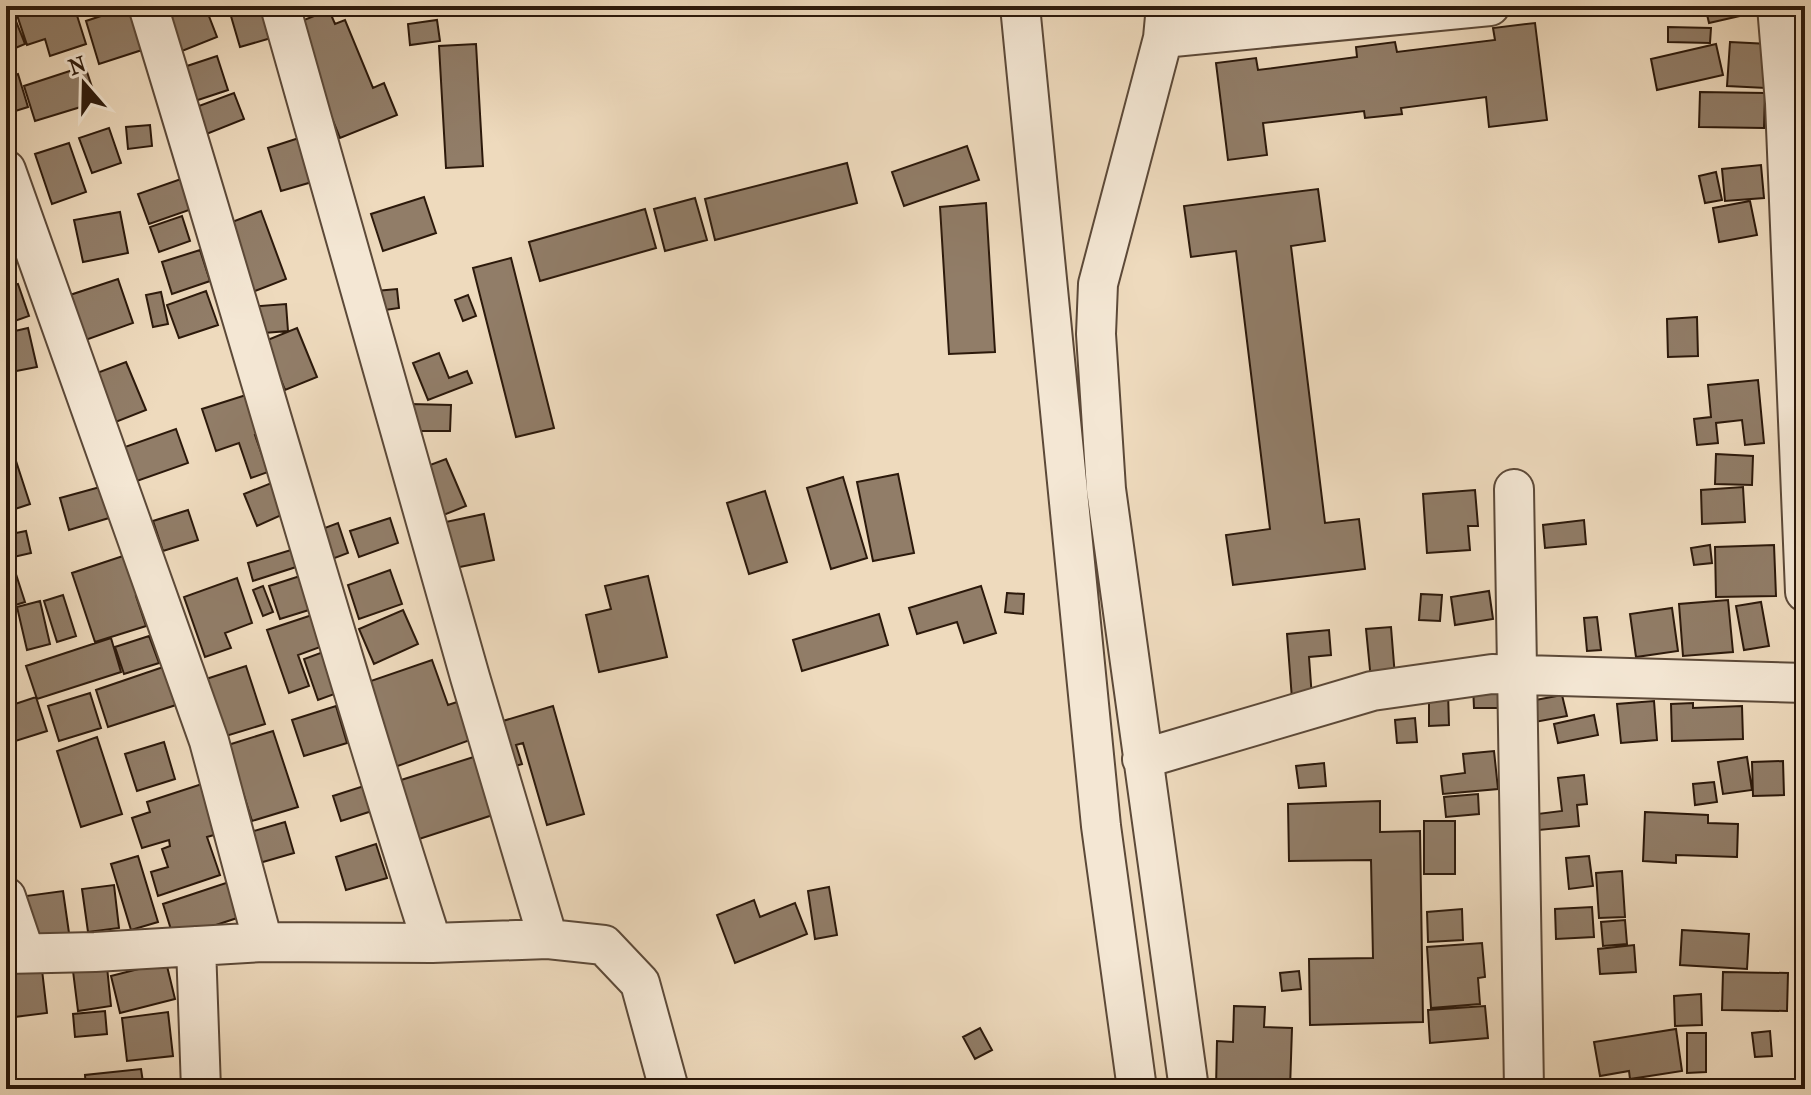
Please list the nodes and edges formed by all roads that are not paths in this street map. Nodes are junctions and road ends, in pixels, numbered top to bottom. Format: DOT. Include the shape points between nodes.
graph roads {
  1 [pos="148,6"];
  2 [pos="280,6"];
  3 [pos="1020,6"];
  4 [pos="1490,6"];
  5 [pos="1787,17"];
  6 [pos="1164,22"];
  7 [pos="6,170"];
  8 [pos="1514,489"];
  9 [pos="1805,592"];
  10 [pos="1516,676"];
  11 [pos="1805,683"];
  12 [pos="1142,759"];
  13 [pos="6,897"];
  14 [pos="548,939"];
  15 [pos="263,942"];
  16 [pos="432,943"];
  17 [pos="196,946"];
  18 [pos="15,953"];
  19 [pos="201,1089"];
  20 [pos="669,1089"];
  21 [pos="1137,1089"];
  22 [pos="1189,1089"];
  23 [pos="1524,1089"];
  1 -- 16 [label="street"];
  2 -- 14 [label="street"];
  3 -- 21 [label="street" via="1101,826"];
  4 -- 6 [label="street"];
  5 -- 9 [label="street" via="1785,103"];
  6 -- 12 [label="street" via="1098,284 1096,334 1106,489"];
  7 -- 15 [label="street" via="209,741"];
  8 -- 10 [label="street"];
  10 -- 11 [label="street"];
  10 -- 12 [label="street" via="1492,674 1372,691"];
  10 -- 23 [label="street"];
  12 -- 22 [label="street"];
  13 -- 18 [label="street"];
  14 -- 16 [label="street"];
  14 -- 20 [label="street" via="604,945 640,983"];
  15 -- 16 [label="street"];
  15 -- 17 [label="street"];
  17 -- 18 [label="street"];
  17 -- 19 [label="street"];
}
